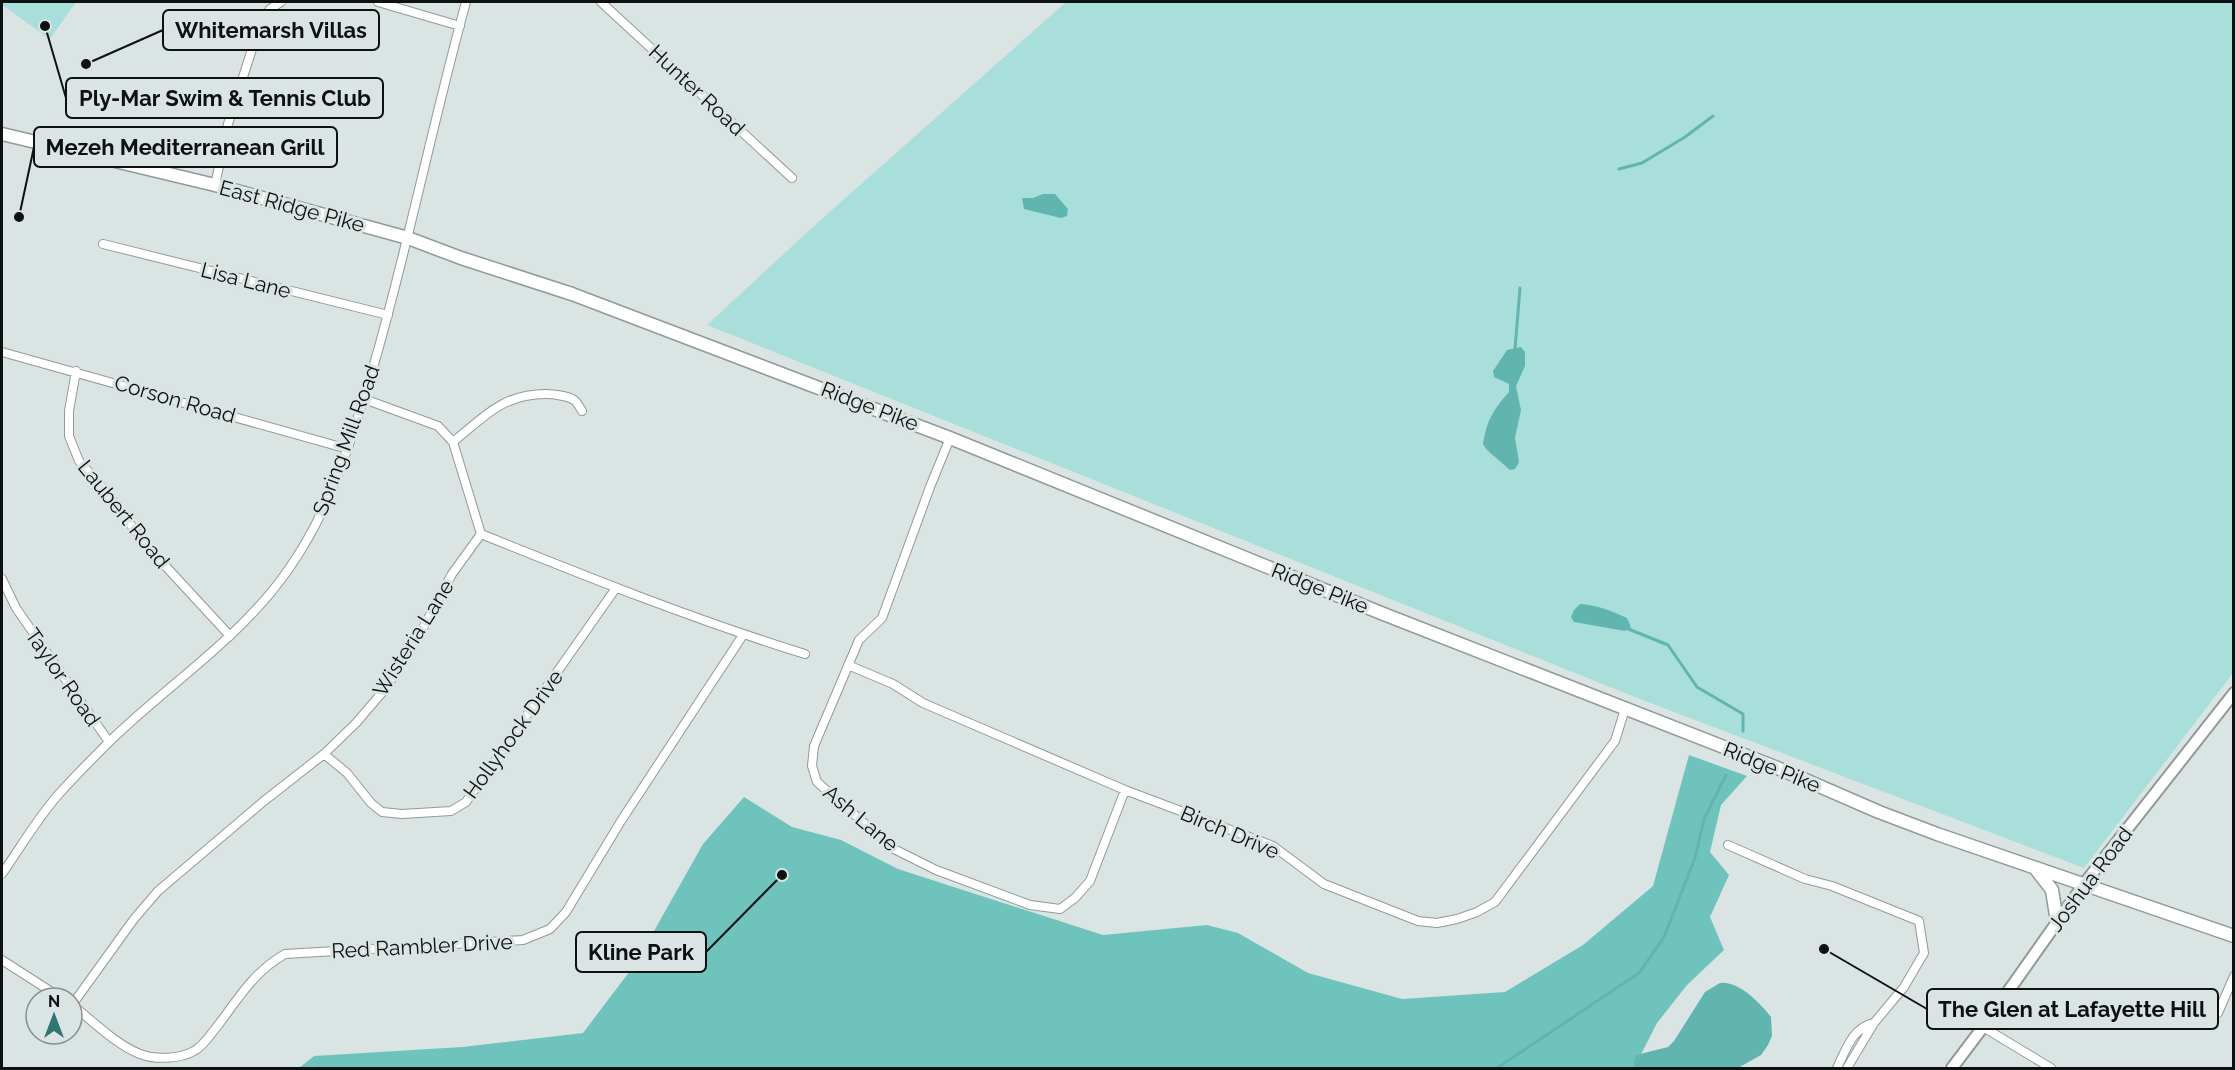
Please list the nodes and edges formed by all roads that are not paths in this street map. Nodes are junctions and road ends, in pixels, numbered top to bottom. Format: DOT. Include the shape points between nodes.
graph roads {
  1 [pos="281,2"];
  2 [pos="378,2"];
  3 [pos="466,2"];
  4 [pos="601,2"];
  5 [pos="460,26"];
  6 [pos="2,134"];
  7 [pos="792,178"];
  8 [pos="215,185"];
  9 [pos="408,238"];
  10 [pos="103,244"];
  11 [pos="388,315"];
  12 [pos="2,352"];
  13 [pos="76,371"];
  14 [pos="364,399"];
  15 [pos="582,411"];
  16 [pos="950,438"];
  17 [pos="453,442"];
  18 [pos="348,449"];
  19 [pos="481,534"];
  20 [pos="2,579"];
  21 [pos="616,588"];
  22 [pos="743,635"];
  23 [pos="230,636"];
  24 [pos="805,654"];
  25 [pos="848,665"];
  26 [pos="2234,693"];
  27 [pos="1625,709"];
  28 [pos="109,742"];
  29 [pos="324,754"];
  30 [pos="1125,790"];
  31 [pos="1728,845"];
  32 [pos="2034,867"];
  33 [pos="2,874"];
  34 [pos="2084,884"];
  35 [pos="2057,922"];
  36 [pos="2234,936"];
  37 [pos="2,960"];
  38 [pos="2234,976"];
  39 [pos="42,986"];
  40 [pos="84,988"];
  41 [pos="2218,1013"];
  42 [pos="84,1014"];
  43 [pos="1874,1023"];
  44 [pos="1983,1027"];
  45 [pos="1851,1041"];
  46 [pos="1861,1046"];
  47 [pos="1837,1068"];
  48 [pos="1847,1068"];
  49 [pos="1952,1068"];
  50 [pos="2051,1068"];
  1 -- 8 [label="street" via="270,9 260,24 228,124"];
  2 -- 5 [label="street"];
  3 -- 5 [label="street, Spring Mill Road"];
  4 -- 7 [label="street, Hunter Road"];
  5 -- 9 [label="street, Spring Mill Road"];
  6 -- 8 [label="main road, East Ridge Pike"];
  8 -- 9 [label="main road, East Ridge Pike"];
  9 -- 11 [label="street, Spring Mill Road"];
  9 -- 16 [label="main road, Ridge Pike" via="584,298"];
  10 -- 11 [label="street, Lisa Lane"];
  11 -- 14 [label="street, Spring Mill Road"];
  12 -- 13 [label="street, Corson Road"];
  13 -- 18 [label="street, Corson Road"];
  13 -- 23 [label="street, Laubert Road" via="69,436 79,461 146,545"];
  14 -- 17 [label="street" via="438,426"];
  14 -- 18 [label="street, Spring Mill Road"];
  15 -- 17 [label="street" via="574,400 551,394 513,398 497,406"];
  16 -- 25 [label="street, Ash Lane" via="882,618 859,640"];
  16 -- 27 [label="main road, Ridge Pike"];
  17 -- 19 [label="street"];
  18 -- 23 [label="street, Spring Mill Road" via="333,491 288,571"];
  19 -- 21 [label="street"];
  19 -- 29 [label="street, Wisteria Lane" via="452,574 386,688"];
  20 -- 28 [label="street, Taylor Road" via="16,608"];
  21 -- 22 [label="street"];
  21 -- 29 [label="street, Hollyhock Drive" via="466,802 451,811 382,812"];
  22 -- 24 [label="street"];
  22 -- 42 [label="street, Red Rambler Drive" via="566,912 550,929 524,940 285,954 255,975 195,1051 170,1058 141,1054"];
  23 -- 28 [label="street, Spring Mill Road"];
  25 -- 30 [label="street, Birch Drive" via="893,684 923,703"];
  25 -- 30 [label="street, Ash Lane" via="814,746 812,766 817,782 894,849 936,870 1030,905 1060,909 1090,880"];
  26 -- 34 [label="main road, Joshua Road"];
  27 -- 30 [label="street, Birch Drive" via="1615,741 1495,902 1457,919 1437,923 1418,921 1324,884 1273,846"];
  27 -- 32 [label="main road, Ridge Pike" via="1888,816"];
  28 -- 33 [label="street, Spring Mill Road" via="57,796"];
  29 -- 40 [label="street, Wisteria Lane" via="158,891"];
  31 -- 43 [label="street" via="1805,879 1919,921 1924,953 1904,987"];
  32 -- 34 [label="main road, Ridge Pike"];
  32 -- 35 [label="main road" via="2052,890"];
  34 -- 35 [label="main road, Joshua Road"];
  34 -- 36 [label="main road, Ridge Pike"];
  35 -- 44 [label="main road, Joshua Road"];
  37 -- 39 [label="street"];
  38 -- 41 [label="street"];
  43 -- 45 [label="street" via="1862,1025"];
  43 -- 46 [label="street"];
  44 -- 49 [label="main road, Joshua Road"];
  44 -- 50 [label="street"];
  45 -- 46 [label="street"];
  45 -- 47 [label="street"];
  46 -- 48 [label="street"];
}
